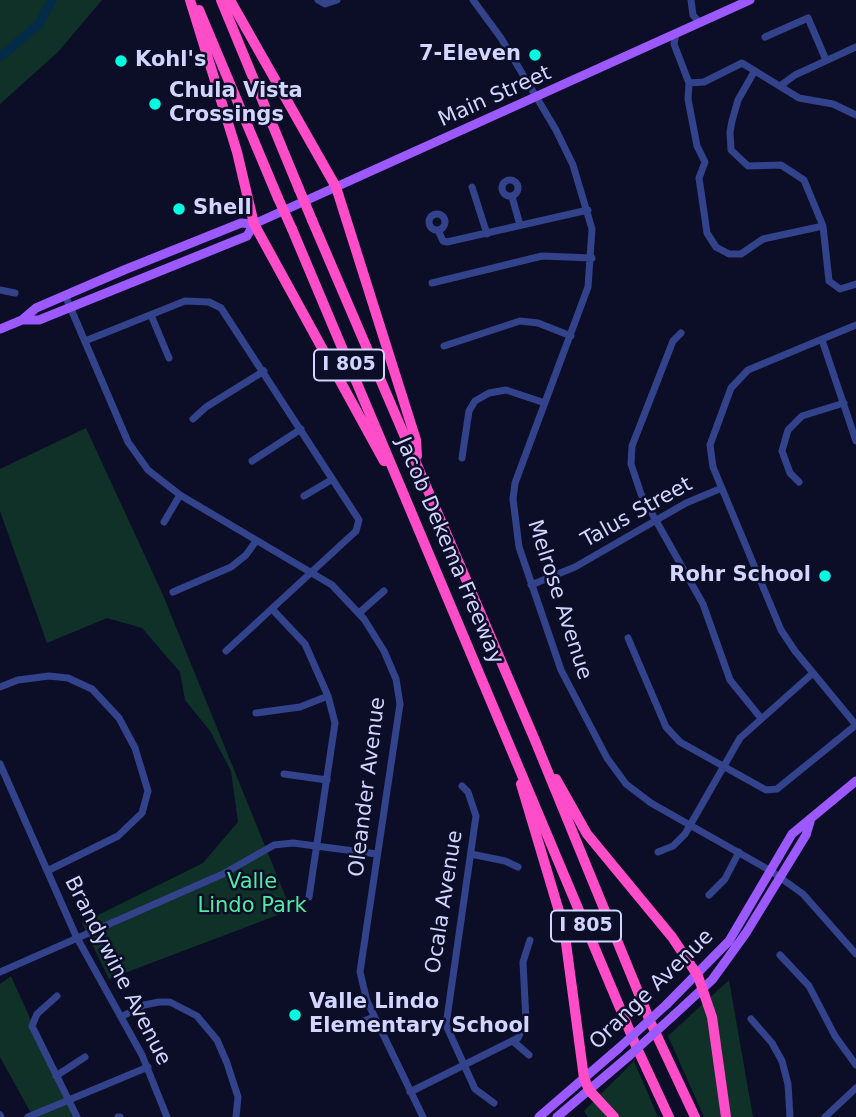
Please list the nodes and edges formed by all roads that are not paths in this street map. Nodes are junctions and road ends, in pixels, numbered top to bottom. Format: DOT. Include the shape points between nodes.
graph roads {
  1 [pos="193,0"];
  2 [pos="221,0"];
  3 [pos="230,0"];
  4 [pos="318,0"];
  5 [pos="337,0"];
  6 [pos="472,0"];
  7 [pos="691,0"];
  8 [pos="750,0"];
  9 [pos="699,23"];
  10 [pos="676,33"];
  11 [pos="765,37"];
  12 [pos="856,47"];
  13 [pos="826,60"];
  14 [pos="754,72"];
  15 [pos="689,83"];
  16 [pos="780,86"];
  17 [pos="538,97"];
  18 [pos="856,115"];
  19 [pos="336,187"];
  20 [pos="472,187"];
  21 [pos="512,197"];
  22 [pos="588,210"];
  23 [pos="254,224"];
  24 [pos="520,225"];
  25 [pos="823,226"];
  26 [pos="438,230"];
  27 [pos="487,234"];
  28 [pos="592,258"];
  29 [pos="124,270"];
  30 [pos="129,283"];
  31 [pos="432,283"];
  32 [pos="856,284"];
  33 [pos="0,290"];
  34 [pos="15,293"];
  35 [pos="65,295"];
  36 [pos="70,307"];
  37 [pos="151,315"];
  38 [pos="22,320"];
  39 [pos="856,326"];
  40 [pos="0,329"];
  41 [pos="681,333"];
  42 [pos="571,336"];
  43 [pos="822,340"];
  44 [pos="85,341"];
  45 [pos="444,345"];
  46 [pos="169,358"];
  47 [pos="264,371"];
  48 [pos="545,403"];
  49 [pos="844,403"];
  50 [pos="193,419"];
  51 [pos="301,429"];
  52 [pos="856,441"];
  53 [pos="462,458"];
  54 [pos="252,461"];
  55 [pos="418,467"];
  56 [pos="331,480"];
  57 [pos="799,482"];
  58 [pos="722,488"];
  59 [pos="180,495"];
  60 [pos="304,496"];
  61 [pos="406,501"];
  62 [pos="656,520"];
  63 [pos="164,523"];
  64 [pos="256,541"];
  65 [pos="311,573"];
  66 [pos="531,584"];
  67 [pos="384,591"];
  68 [pos="173,592"];
  69 [pos="274,610"];
  70 [pos="359,613"];
  71 [pos="628,638"];
  72 [pos="226,651"];
  73 [pos="813,673"];
  74 [pos="0,687"];
  75 [pos="328,696"];
  76 [pos="256,713"];
  77 [pos="760,717"];
  78 [pos="856,725"];
  79 [pos="506,733"];
  80 [pos="534,738"];
  81 [pos="0,764"];
  82 [pos="723,765"];
  83 [pos="284,774"];
  84 [pos="327,780"];
  85 [pos="856,781"];
  86 [pos="462,786"];
  87 [pos="810,822"];
  88 [pos="690,825"];
  89 [pos="317,845"];
  90 [pos="658,852"];
  91 [pos="739,852"];
  92 [pos="377,854"];
  93 [pos="471,854"];
  94 [pos="518,866"];
  95 [pos="47,871"];
  96 [pos="771,871"];
  97 [pos="779,877"];
  98 [pos="709,895"];
  99 [pos="309,897"];
  100 [pos="76,936"];
  101 [pos="530,940"];
  102 [pos="856,954"];
  103 [pos="780,956"];
  104 [pos="0,972"];
  105 [pos="698,976"];
  106 [pos="703,988"];
  107 [pos="57,996"];
  108 [pos="121,1017"];
  109 [pos="374,1017"];
  110 [pos="751,1019"];
  111 [pos="343,1029"];
  112 [pos="514,1042"];
  113 [pos="529,1055"];
  114 [pos="85,1057"];
  115 [pos="856,1065"];
  116 [pos="464,1066"];
  117 [pos="148,1067"];
  118 [pos="56,1076"];
  119 [pos="584,1078"];
  120 [pos="856,1088"];
  121 [pos="589,1090"];
  122 [pos="410,1092"];
  123 [pos="67,1101"];
  124 [pos="494,1103"];
  125 [pos="28,1117"];
  126 [pos="77,1117"];
  127 [pos="167,1117"];
  128 [pos="236,1117"];
  129 [pos="423,1117"];
  130 [pos="539,1117"];
  131 [pos="557,1117"];
  132 [pos="614,1117"];
  133 [pos="669,1117"];
  134 [pos="695,1117"];
  135 [pos="726,1117"];
  136 [pos="790,1117"];
  137 [pos="825,1117"];
  1 -- 23 [label="highway"];
  1 -- 61 [label="highway, Jacob Dekema Freeway / I 805, bridge"];
  2 -- 55 [label="highway, Jacob Dekema Freeway / I 805, bridge"];
  3 -- 19 [label="highway"];
  4 -- 5 [label="street" via="325,4"];
  6 -- 17 [label="street, Melrose Avenue"];
  7 -- 9 [label="street"];
  8 -- 9 [label="main road, Main Street"];
  9 -- 10 [label="main road, Main Street"];
  10 -- 15 [label="street" via="674,44"];
  10 -- 17 [label="main road, Main Street"];
  11 -- 13 [label="street" via="808,18"];
  12 -- 13 [label="street"];
  13 -- 16 [label="street"];
  14 -- 15 [label="street" via="742,63 716,77"];
  14 -- 16 [label="street"];
  14 -- 25 [label="street" via="735,111 732,150 748,166 781,166 801,176 810,187"];
  15 -- 25 [label="street" via="697,146 705,162 699,178 706,224 716,247 741,254 763,239"];
  16 -- 18 [label="street" via="799,98 833,104"];
  17 -- 19 [label="main road, Main Street"];
  17 -- 22 [label="street, Melrose Avenue" via="573,165"];
  19 -- 23 [label="main road, Main Street"];
  19 -- 55 [label="highway" via="416,440"];
  20 -- 27 [label="street"];
  21 -- 24 [label="street"];
  22 -- 24 [label="street"];
  22 -- 28 [label="street, Melrose Avenue"];
  23 -- 29 [label="main road, Main Street" via="241,223"];
  23 -- 30 [label="main road, Main Street" via="247,236"];
  23 -- 61 [label="highway"];
  24 -- 27 [label="street"];
  25 -- 32 [label="street" via="830,283 840,289"];
  26 -- 27 [label="street" via="447,242"];
  28 -- 31 [label="street" via="542,256"];
  28 -- 42 [label="street, Melrose Avenue" via="588,287"];
  29 -- 30 [label="main road"];
  29 -- 35 [label="main road, Main Street"];
  30 -- 36 [label="main road, Main Street"];
  33 -- 34 [label="street"];
  35 -- 36 [label="street, Oleander Avenue"];
  35 -- 38 [label="main road, Main Street"];
  36 -- 38 [label="main road, Main Street" via="39,320"];
  36 -- 44 [label="street, Oleander Avenue"];
  37 -- 44 [label="street"];
  37 -- 46 [label="street"];
  37 -- 47 [label="street" via="185,301 214,304 227,313"];
  38 -- 40 [label="main road, Main Street"];
  39 -- 43 [label="street"];
  41 -- 62 [label="street" via="673,341 632,446 635,481"];
  42 -- 45 [label="street" via="520,321"];
  42 -- 48 [label="street, Melrose Avenue"];
  43 -- 49 [label="street"];
  43 -- 58 [label="street" via="748,370 731,388 710,445"];
  44 -- 59 [label="street, Oleander Avenue" via="133,452 156,478"];
  47 -- 50 [label="street"];
  47 -- 51 [label="street"];
  48 -- 53 [label="street" via="506,390 475,401 469,411"];
  48 -- 66 [label="street, Melrose Avenue" via="513,499 516,533"];
  49 -- 52 [label="street"];
  49 -- 57 [label="street" via="802,416 788,430 782,451 790,473"];
  51 -- 54 [label="street"];
  51 -- 56 [label="street"];
  55 -- 80 [label="highway, Jacob Dekema Freeway / I 805"];
  56 -- 60 [label="street"];
  56 -- 65 [label="street" via="359,520 356,531"];
  58 -- 62 [label="street, Talus Street"];
  58 -- 73 [label="street" via="782,630"];
  59 -- 63 [label="street"];
  59 -- 64 [label="street, Oleander Avenue"];
  61 -- 79 [label="highway, Jacob Dekema Freeway / I 805"];
  62 -- 66 [label="street, Talus Street" via="575,567"];
  62 -- 77 [label="street" via="703,604 730,680"];
  64 -- 65 [label="street, Oleander Avenue"];
  64 -- 68 [label="street" via="231,567"];
  65 -- 69 [label="street"];
  65 -- 70 [label="street, Oleander Avenue" via="332,585"];
  66 -- 88 [label="street, Melrose Avenue" via="564,678 614,769 636,792"];
  67 -- 70 [label="street"];
  69 -- 72 [label="street"];
  69 -- 75 [label="street" via="305,644"];
  70 -- 92 [label="street, Oleander Avenue" via="379,640 399,691"];
  71 -- 82 [label="street" via="666,727 680,742"];
  73 -- 77 [label="street"];
  73 -- 78 [label="street"];
  74 -- 95 [label="street" via="49,676 68,678 92,689 120,718 148,791 142,813 118,836"];
  75 -- 76 [label="street" via="300,707"];
  75 -- 84 [label="street" via="335,723"];
  77 -- 82 [label="street"];
  78 -- 82 [label="street" via="772,791"];
  79 -- 119 [label="highway" via="564,928"];
  79 -- 133 [label="highway, Jacob Dekema Freeway / I 805"];
  80 -- 105 [label="highway" via="587,834 672,937"];
  80 -- 134 [label="highway, Jacob Dekema Freeway / I 805" via="650,1021"];
  81 -- 95 [label="street, Brandywine Avenue"];
  82 -- 88 [label="street"];
  83 -- 84 [label="street"];
  84 -- 89 [label="street"];
  85 -- 87 [label="main road, Orange Avenue"];
  86 -- 93 [label="street, Ocala Avenue" via="476,811"];
  87 -- 96 [label="main road, Orange Avenue" via="792,834"];
  87 -- 97 [label="main road, Orange Avenue"];
  88 -- 90 [label="street" via="673,846"];
  88 -- 91 [label="street, Melrose Avenue"];
  89 -- 92 [label="street"];
  89 -- 99 [label="street"];
  89 -- 100 [label="street" via="268,847 223,874"];
  91 -- 96 [label="street, Melrose Avenue"];
  91 -- 98 [label="street" via="725,879"];
  92 -- 109 [label="street, Oleander Avenue" via="360,972"];
  93 -- 94 [label="street"];
  93 -- 116 [label="street, Ocala Avenue" via="446,1011 446,1025"];
  95 -- 100 [label="street, Brandywine Avenue"];
  96 -- 97 [label="street, Melrose Avenue"];
  96 -- 105 [label="main road, Orange Avenue" via="729,941"];
  97 -- 102 [label="street, Melrose Avenue" via="803,894"];
  97 -- 106 [label="main road, Orange Avenue" via="746,933"];
  100 -- 104 [label="street"];
  100 -- 108 [label="street, Brandywine Avenue"];
  101 -- 112 [label="street" via="523,961 526,1021"];
  103 -- 115 [label="street" via="809,986"];
  105 -- 106 [label="highway"];
  105 -- 119 [label="main road, Orange Avenue, bridge"];
  106 -- 121 [label="main road, Orange Avenue, bridge"];
  106 -- 135 [label="highway" via="712,1017"];
  107 -- 118 [label="street" via="37,1013 32,1026"];
  108 -- 117 [label="street, Brandywine Avenue"];
  108 -- 128 [label="street" via="159,1002 170,1002 197,1016 217,1040 227,1063 238,1097"];
  109 -- 111 [label="street"];
  109 -- 122 [label="street, Oleander Avenue"];
  110 -- 136 [label="street" via="782,1061"];
  112 -- 113 [label="street"];
  112 -- 116 [label="street"];
  114 -- 118 [label="street"];
  116 -- 122 [label="street"];
  116 -- 124 [label="street, Ocala Avenue" via="475,1089"];
  117 -- 123 [label="street"];
  117 -- 127 [label="street, Brandywine Avenue"];
  118 -- 123 [label="street"];
  119 -- 121 [label="highway"];
  119 -- 130 [label="main road, Orange Avenue"];
  120 -- 137 [label="street"];
  121 -- 131 [label="main road, Orange Avenue"];
  121 -- 132 [label="highway"];
  122 -- 129 [label="street, Oleander Avenue"];
  123 -- 125 [label="street"];
  123 -- 126 [label="street"];
}
